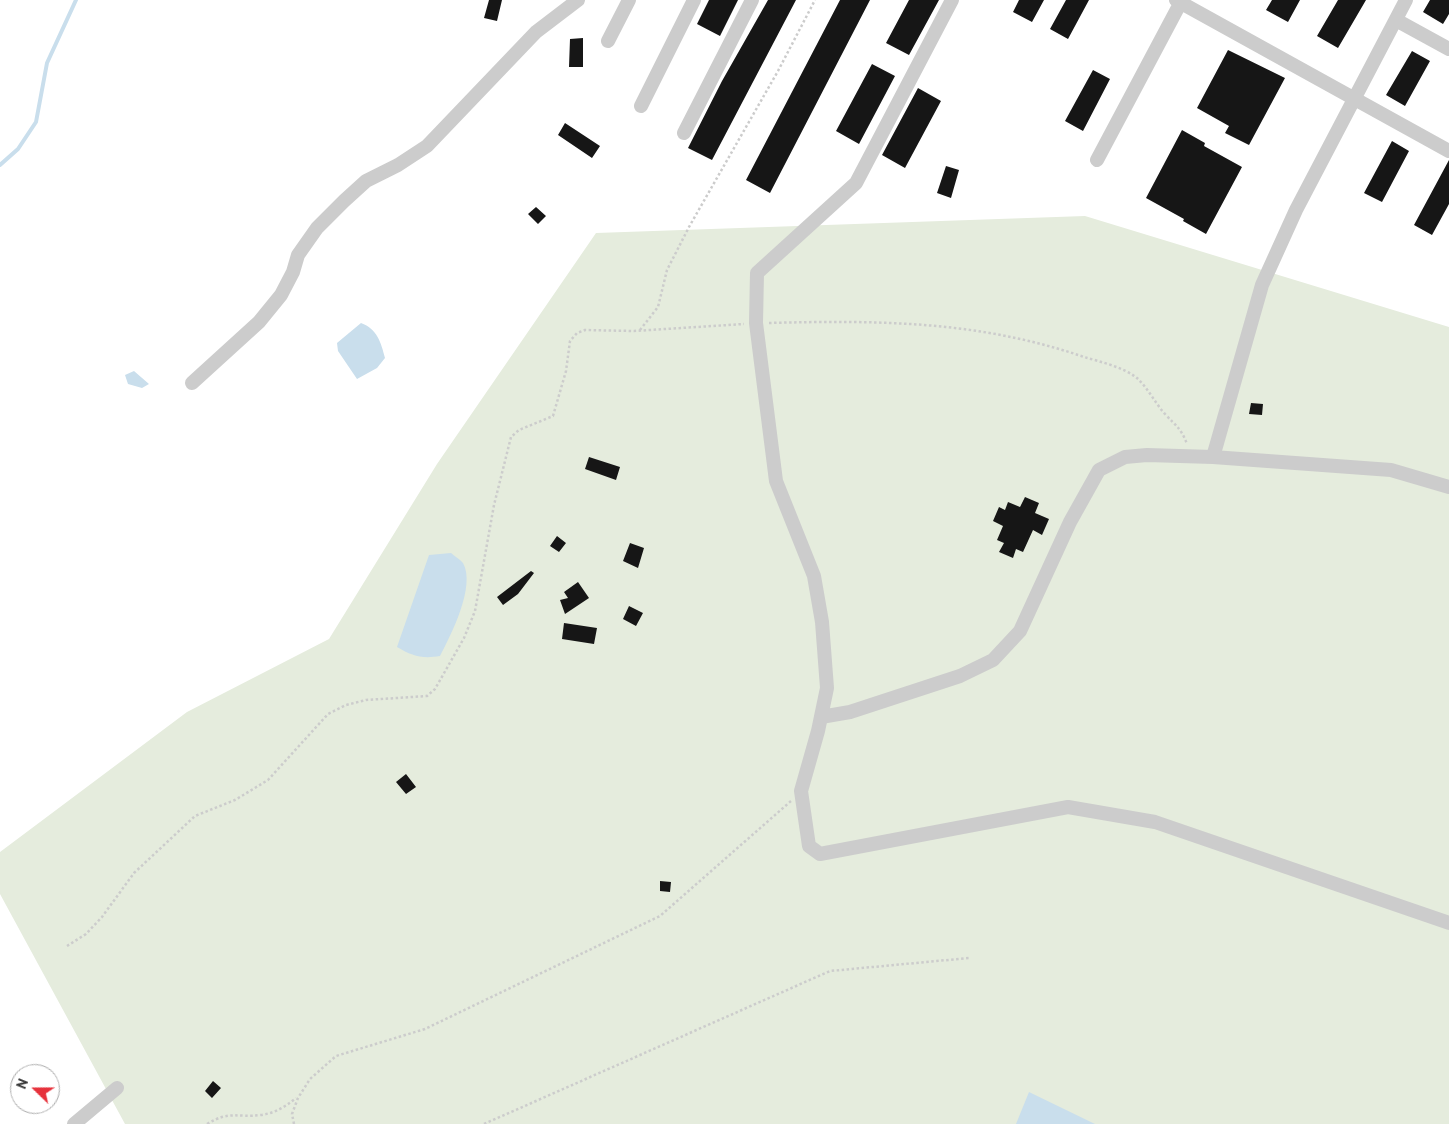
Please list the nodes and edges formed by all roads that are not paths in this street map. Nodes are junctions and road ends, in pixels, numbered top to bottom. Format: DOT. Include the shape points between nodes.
graph roads {
  1 [pos="578,0"];
  2 [pos="629,0"];
  3 [pos="694,0"];
  4 [pos="752,0"];
  5 [pos="952,0"];
  6 [pos="1406,0"];
  7 [pos="1179,1"];
  8 [pos="1396,20"];
  9 [pos="608,41"];
  10 [pos="1449,48"];
  11 [pos="1355,98"];
  12 [pos="641,106"];
  13 [pos="684,133"];
  14 [pos="1449,151"];
  15 [pos="1097,160"];
  16 [pos="192,383"];
  17 [pos="1213,457"];
  18 [pos="1449,487"];
  19 [pos="821,717"];
  20 [pos="1449,923"];
  21 [pos="117,1088"];
  22 [pos="74,1124"];
  1 -- 16 [label="street" via="536,32 427,146 398,166 366,181 344,201 317,228 298,255 281,295 258,322"];
  2 -- 9 [label="street"];
  3 -- 12 [label="street"];
  4 -- 13 [label="street"];
  5 -- 19 [label="street" via="856,183 757,273 756,323 776,481 814,576 822,622 827,688"];
  6 -- 8 [label="street"];
  7 -- 11 [label="street"];
  7 -- 15 [label="street"];
  8 -- 10 [label="street"];
  8 -- 11 [label="street"];
  11 -- 14 [label="street"];
  11 -- 17 [label="street" via="1296,210 1262,285"];
  17 -- 18 [label="street" via="1391,470"];
  17 -- 19 [label="street" via="1125,457 1099,470 1070,522 1020,631 993,660 960,676 850,712"];
  19 -- 20 [label="street" via="801,791 809,846 820,854 1068,807 1155,822"];
  21 -- 22 [label="street"];
}
